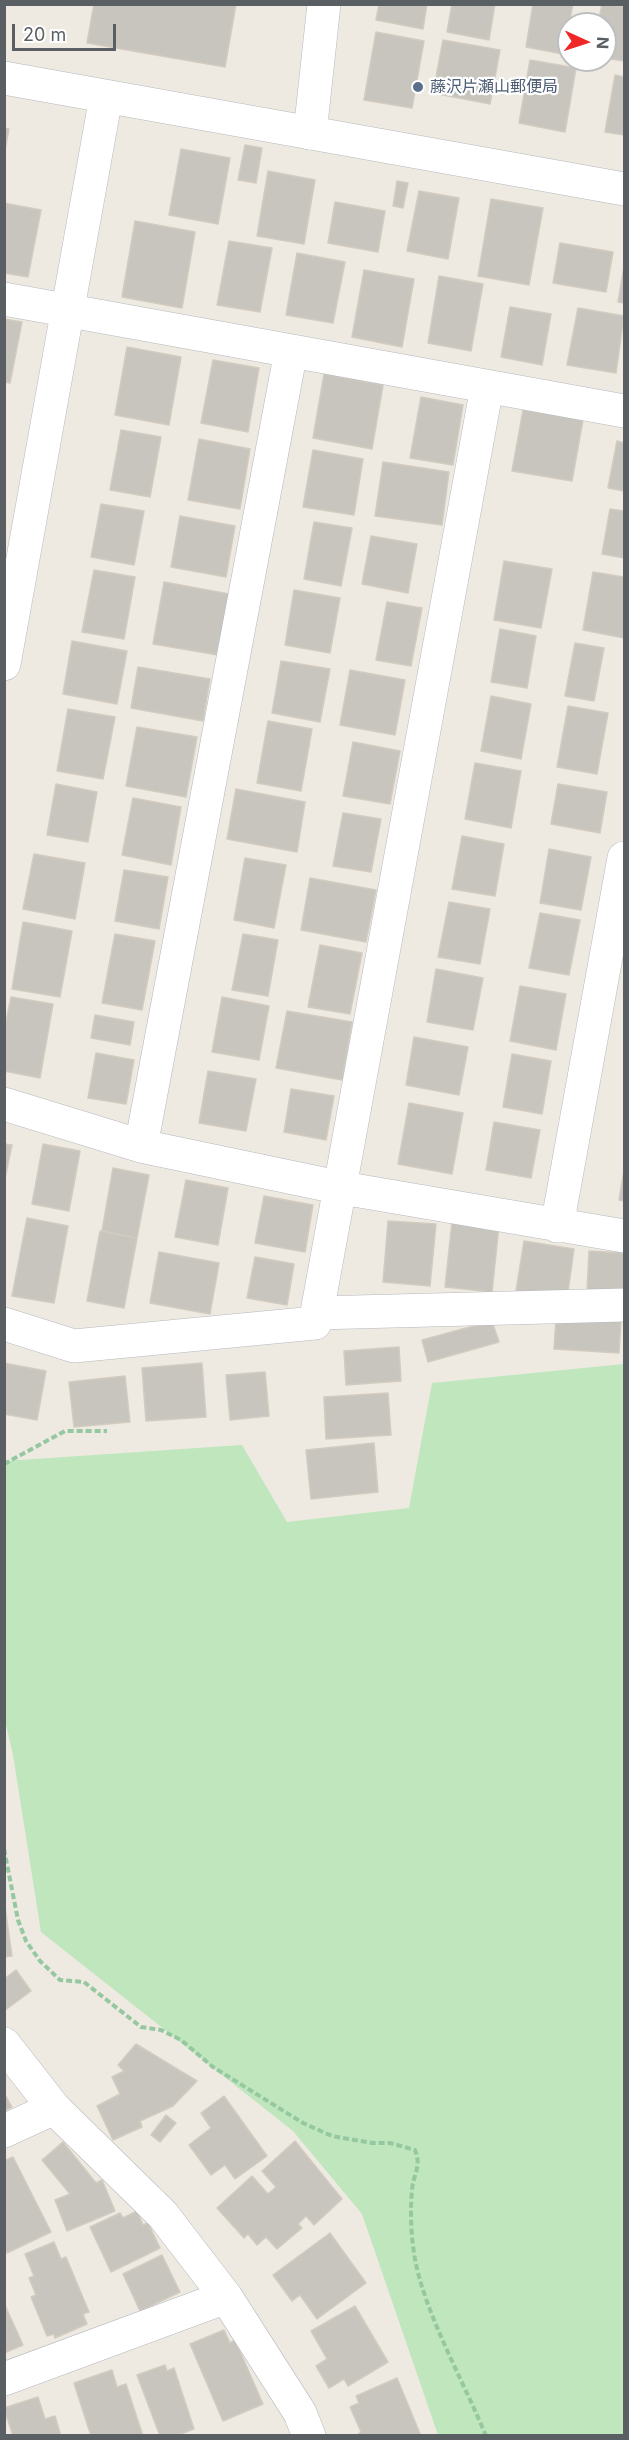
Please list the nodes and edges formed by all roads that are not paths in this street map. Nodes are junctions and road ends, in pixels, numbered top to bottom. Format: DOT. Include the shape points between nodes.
graph roads {
  1 [pos="324,4"];
  2 [pos="4,78"];
  3 [pos="106,96"];
  4 [pos="310,133"];
  5 [pos="624,189"];
  6 [pos="4,299"];
  7 [pos="68,310"];
  8 [pos="291,351"];
  9 [pos="487,387"];
  10 [pos="624,411"];
  11 [pos="4,664"];
  12 [pos="624,858"];
  13 [pos="4,1104"];
  14 [pos="141,1146"];
  15 [pos="342,1188"];
  16 [pos="557,1226"];
  17 [pos="624,1236"];
  18 [pos="624,1305"];
  19 [pos="317,1313"];
  20 [pos="4,1324"];
  21 [pos="4,2044"];
  22 [pos="54,2108"];
  23 [pos="4,2131"];
  24 [pos="226,2297"];
  25 [pos="4,2379"];
  26 [pos="309,2436"];
  1 -- 4 [label="street"];
  2 -- 3 [label="street"];
  3 -- 4 [label="street"];
  3 -- 7 [label="street"];
  4 -- 5 [label="street"];
  6 -- 7 [label="street"];
  7 -- 8 [label="street"];
  7 -- 11 [label="street"];
  8 -- 9 [label="street"];
  8 -- 14 [label="street"];
  9 -- 10 [label="street"];
  9 -- 15 [label="street"];
  12 -- 16 [label="street"];
  13 -- 14 [label="street"];
  14 -- 15 [label="street"];
  15 -- 16 [label="street"];
  15 -- 19 [label="street"];
  16 -- 17 [label="street"];
  18 -- 19 [label="street"];
  19 -- 20 [label="street" via="315,1323 74,1346"];
  21 -- 22 [label="street"];
  22 -- 23 [label="street"];
  22 -- 24 [label="street" via="163,2215"];
  24 -- 25 [label="street"];
  24 -- 26 [label="street" via="300,2413"];
}
